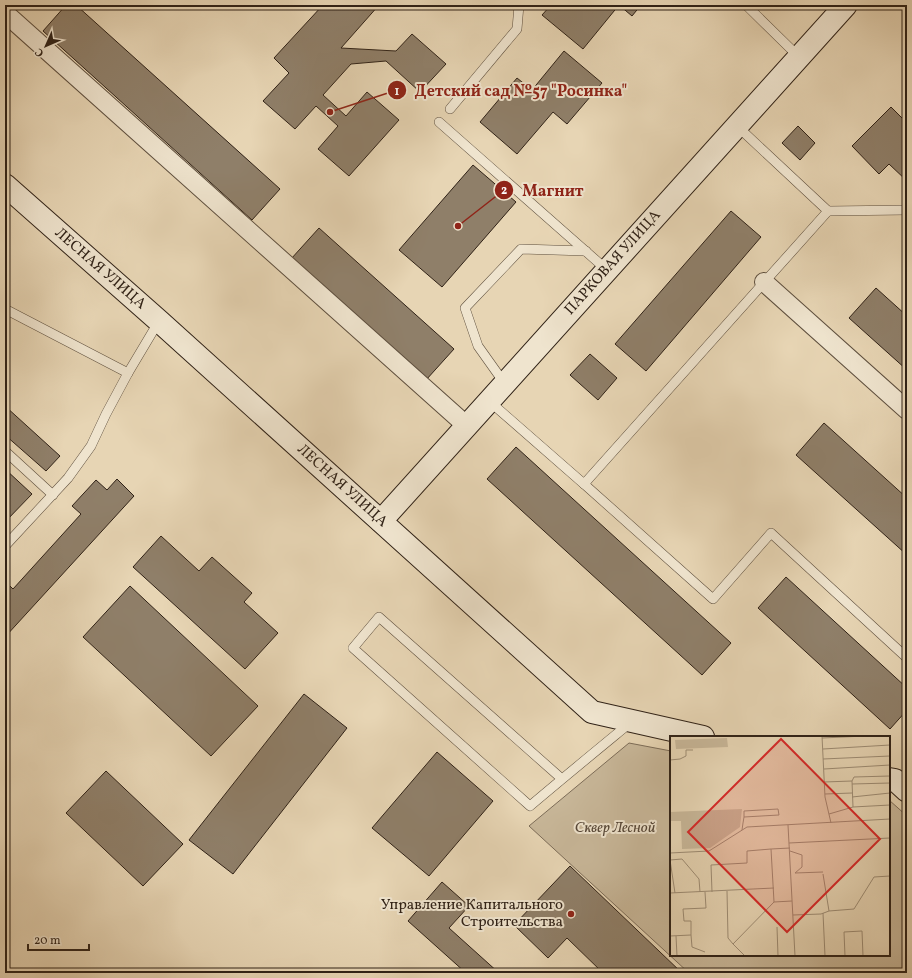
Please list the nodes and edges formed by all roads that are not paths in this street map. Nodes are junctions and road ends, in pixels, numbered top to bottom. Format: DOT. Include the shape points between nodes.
graph roads {
  1 [pos="519,5"];
  2 [pos="746,5"];
  3 [pos="846,5"];
  4 [pos="5,13"];
  5 [pos="800,56"];
  6 [pos="450,109"];
  7 [pos="439,122"];
  8 [pos="737,126"];
  9 [pos="5,185"];
  10 [pos="907,210"];
  11 [pos="828,211"];
  12 [pos="586,251"];
  13 [pos="607,270"];
  14 [pos="764,282"];
  15 [pos="5,309"];
  16 [pos="159,321"];
  17 [pos="128,373"];
  18 [pos="505,384"];
  19 [pos="489,401"];
  20 [pos="907,410"];
  21 [pos="467,426"];
  22 [pos="5,451"];
  23 [pos="584,484"];
  24 [pos="53,495"];
  25 [pos="381,521"];
  26 [pos="5,546"];
  27 [pos="907,658"];
  28 [pos="632,721"];
  29 [pos="699,736"];
  30 [pos="890,778"];
  31 [pos="562,779"];
  32 [pos="907,791"];
  1 -- 6 [label="lane" via="517,29"];
  2 -- 5 [label="lane"];
  3 -- 5 [label="main road, ПАРКОВАЯ УЛИЦА"];
  4 -- 21 [label="street"];
  5 -- 8 [label="main road, ПАРКОВАЯ УЛИЦА"];
  7 -- 12 [label="lane"];
  8 -- 11 [label="lane"];
  8 -- 13 [label="main road, ПАРКОВАЯ УЛИЦА"];
  9 -- 16 [label="main road, ЛЕСНАЯ УЛИЦА"];
  10 -- 11 [label="lane"];
  11 -- 14 [label="lane"];
  12 -- 13 [label="lane"];
  12 -- 18 [label="lane" via="521,249 465,308 478,346"];
  13 -- 18 [label="main road, ПАРКОВАЯ УЛИЦА"];
  14 -- 20 [label="street"];
  14 -- 23 [label="lane"];
  15 -- 17 [label="lane"];
  16 -- 17 [label="lane"];
  16 -- 25 [label="main road, ЛЕСНАЯ УЛИЦА"];
  17 -- 24 [label="lane" via="91,446"];
  18 -- 19 [label="main road, ПАРКОВАЯ УЛИЦА"];
  19 -- 21 [label="main road, ПАРКОВАЯ УЛИЦА"];
  19 -- 23 [label="lane"];
  21 -- 25 [label="main road, ПАРКОВАЯ УЛИЦА"];
  22 -- 24 [label="lane"];
  23 -- 27 [label="lane" via="713,599 771,533"];
  24 -- 26 [label="lane"];
  25 -- 28 [label="main road, ЛЕСНАЯ УЛИЦА" via="592,712"];
  28 -- 29 [label="main road, ЛЕСНАЯ УЛИЦА"];
  28 -- 31 [label="lane"];
  30 -- 32 [label="main road"];
  31 -- 31 [label="lane" via="530,806 353,648 379,618"];
}
